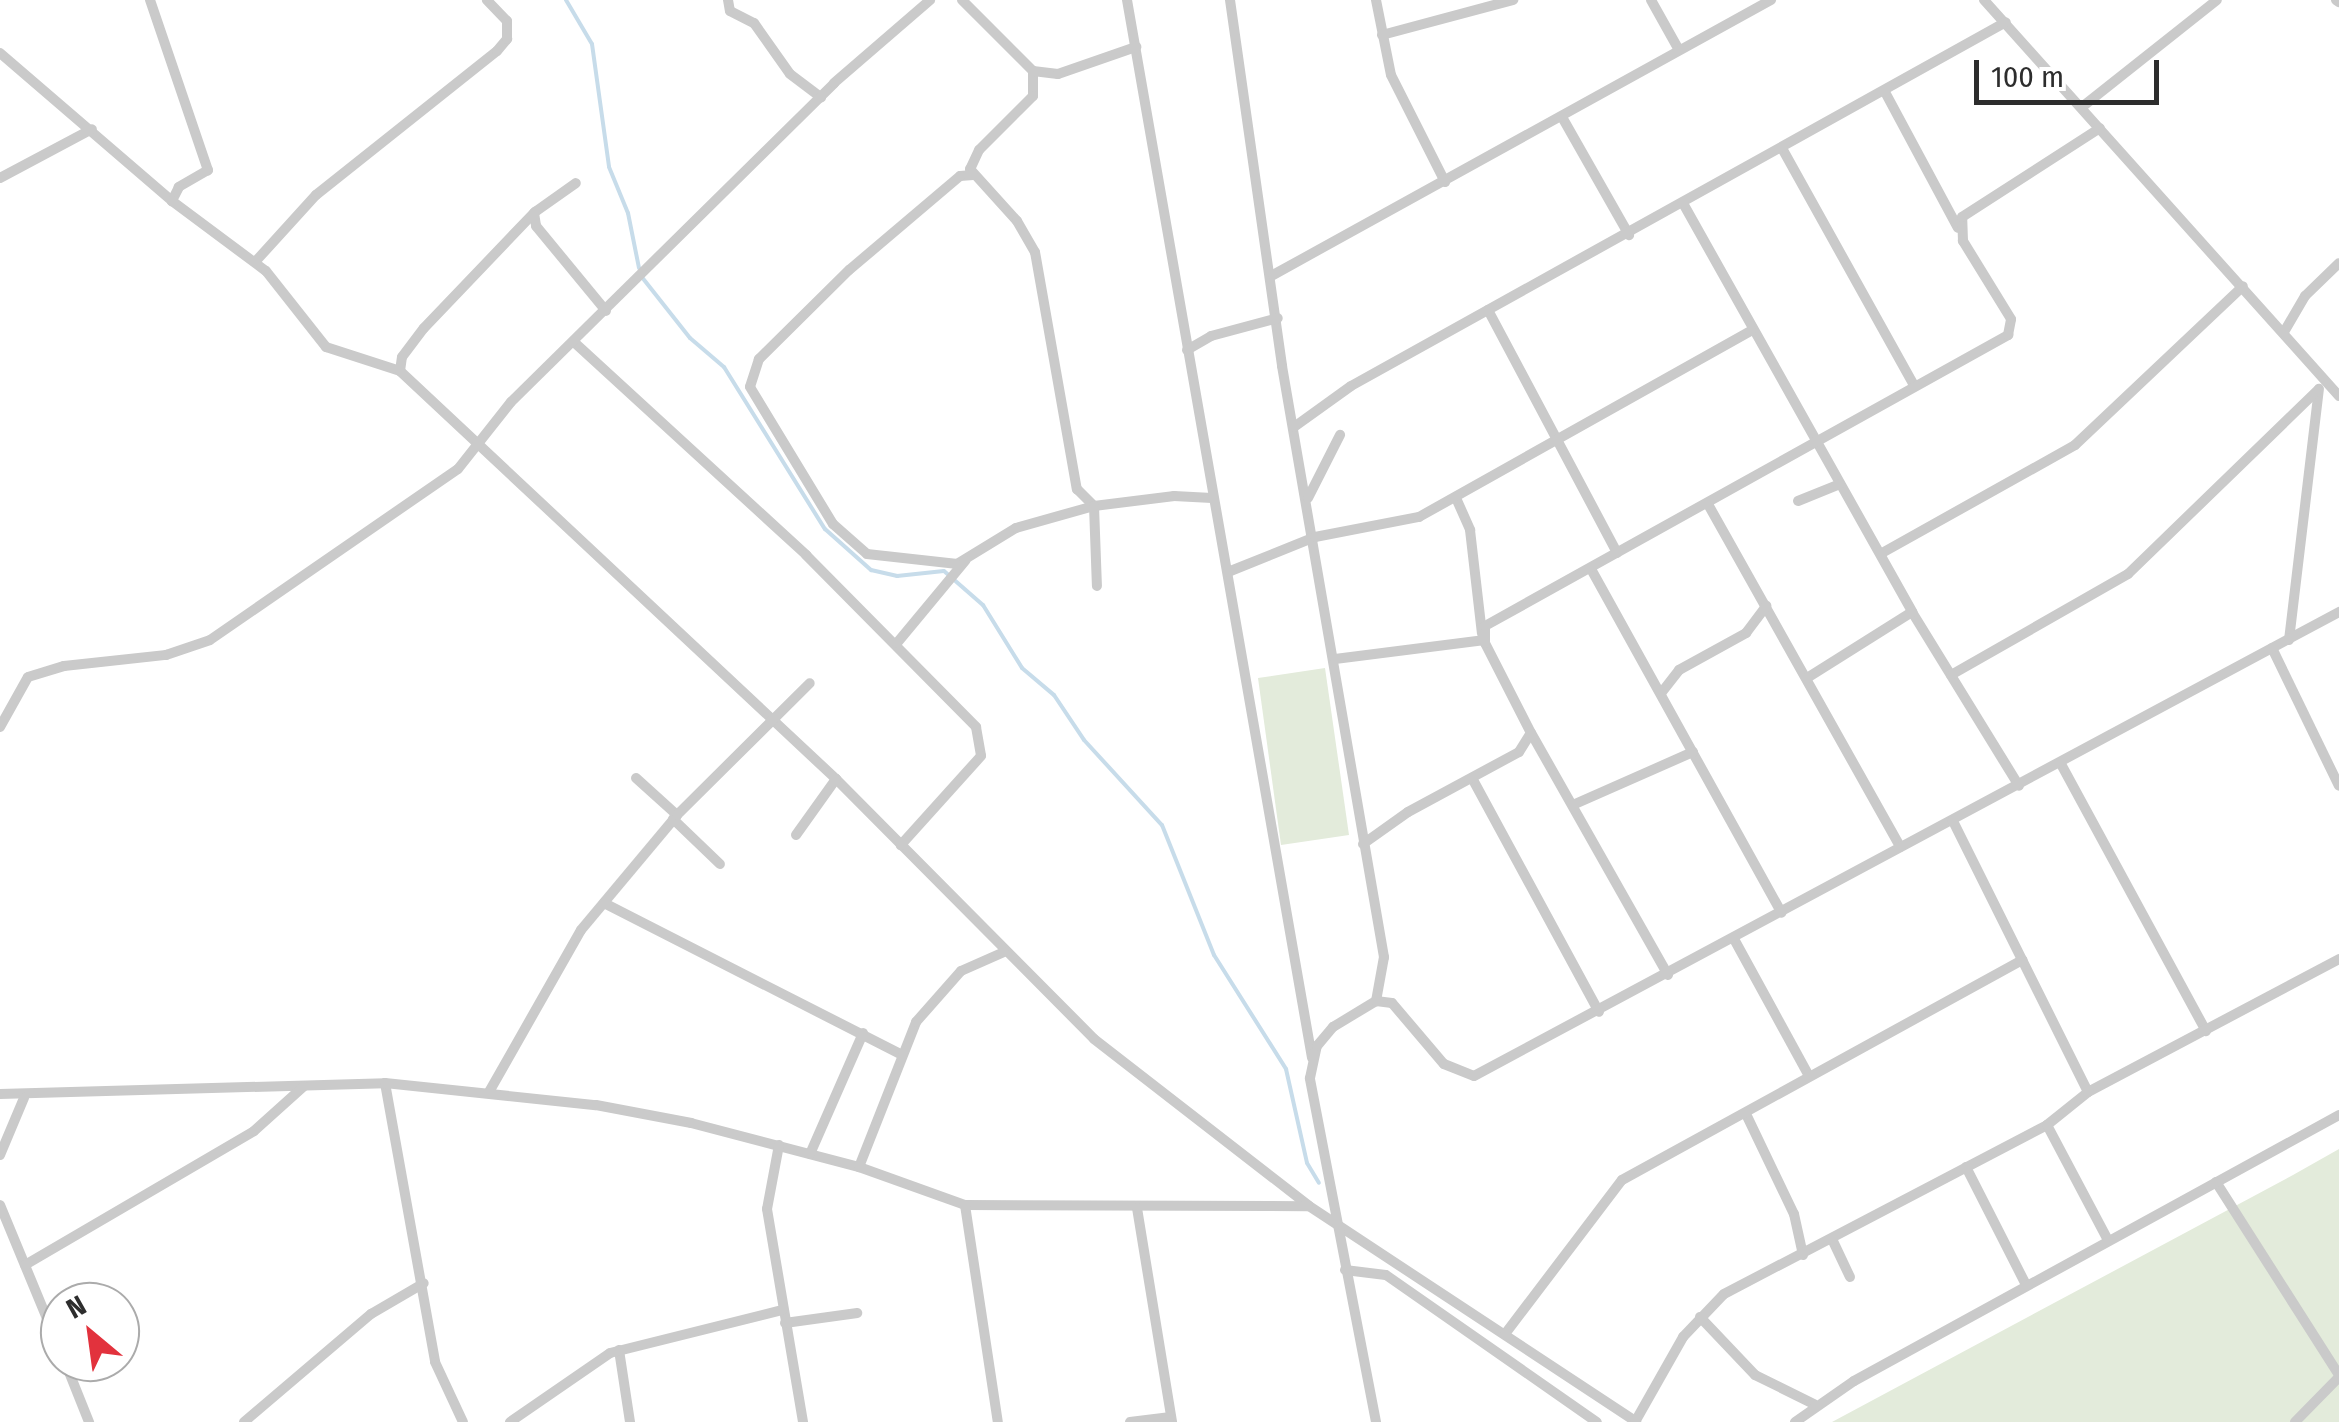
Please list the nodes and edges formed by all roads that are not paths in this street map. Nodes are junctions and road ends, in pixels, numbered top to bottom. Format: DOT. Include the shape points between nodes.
graph roads {
  1 [pos="150,0"];
  2 [pos="487,0"];
  3 [pos="728,0"];
  4 [pos="930,0"];
  5 [pos="962,0"];
  6 [pos="1128,0"];
  7 [pos="1230,0"];
  8 [pos="1376,0"];
  9 [pos="1514,0"];
  10 [pos="1651,0"];
  11 [pos="1770,0"];
  12 [pos="1984,0"];
  13 [pos="2217,0"];
  14 [pos="2006,22"];
  15 [pos="1382,35"];
  16 [pos="1136,47"];
  17 [pos="1679,50"];
  18 [pos="0,53"];
  19 [pos="1033,72"];
  20 [pos="1885,92"];
  21 [pos="821,97"];
  22 [pos="2082,107"];
  23 [pos="1562,117"];
  24 [pos="2100,128"];
  25 [pos="92,129"];
  26 [pos="1783,150"];
  27 [pos="973,175"];
  28 [pos="0,178"];
  29 [pos="1445,182"];
  30 [pos="576,183"];
  31 [pos="172,201"];
  32 [pos="1684,206"];
  33 [pos="535,212"];
  34 [pos="1958,228"];
  35 [pos="1630,234"];
  36 [pos="255,262"];
  37 [pos="2339,263"];
  38 [pos="1273,275"];
  39 [pos="2243,286"];
  40 [pos="1488,310"];
  41 [pos="606,311"];
  42 [pos="1278,318"];
  43 [pos="1751,331"];
  44 [pos="2284,332"];
  45 [pos="575,343"];
  46 [pos="1187,350"];
  47 [pos="400,372"];
  48 [pos="1913,384"];
  49 [pos="2322,385"];
  50 [pos="2339,396"];
  51 [pos="1294,426"];
  52 [pos="1340,436"];
  53 [pos="1554,439"];
  54 [pos="478,444"];
  55 [pos="1816,444"];
  56 [pos="1840,484"];
  57 [pos="1212,498"];
  58 [pos="1308,498"];
  59 [pos="1456,498"];
  60 [pos="1798,500"];
  61 [pos="1094,506"];
  62 [pos="1709,506"];
  63 [pos="1315,537"];
  64 [pos="1616,553"];
  65 [pos="1882,553"];
  66 [pos="965,560"];
  67 [pos="1591,569"];
  68 [pos="1228,572"];
  69 [pos="1097,586"];
  70 [pos="1766,606"];
  71 [pos="1912,612"];
  72 [pos="2339,612"];
  73 [pos="1483,636"];
  74 [pos="2289,640"];
  75 [pos="897,644"];
  76 [pos="2272,648"];
  77 [pos="1335,658"];
  78 [pos="1951,674"];
  79 [pos="1807,678"];
  80 [pos="810,683"];
  81 [pos="1662,692"];
  82 [pos="769,718"];
  83 [pos="0,728"];
  84 [pos="1530,733"];
  85 [pos="1540,750"];
  86 [pos="1519,752"];
  87 [pos="1693,752"];
  88 [pos="2334,763"];
  89 [pos="2060,764"];
  90 [pos="636,778"];
  91 [pos="1472,778"];
  92 [pos="836,779"];
  93 [pos="2018,786"];
  94 [pos="2339,786"];
  95 [pos="1575,804"];
  96 [pos="675,817"];
  97 [pos="1953,821"];
  98 [pos="796,835"];
  99 [pos="901,844"];
  100 [pos="1364,844"];
  101 [pos="1900,847"];
  102 [pos="720,864"];
  103 [pos="604,903"];
  104 [pos="1782,912"];
  105 [pos="1734,939"];
  106 [pos="1004,952"];
  107 [pos="2339,959"];
  108 [pos="2022,960"];
  109 [pos="1668,975"];
  110 [pos="1376,1001"];
  111 [pos="1599,1012"];
  112 [pos="2206,1031"];
  113 [pos="863,1033"];
  114 [pos="900,1054"];
  115 [pos="1312,1058"];
  116 [pos="1809,1076"];
  117 [pos="385,1082"];
  118 [pos="304,1086"];
  119 [pos="488,1092"];
  120 [pos="2088,1092"];
  121 [pos="0,1094"];
  122 [pos="24,1098"];
  123 [pos="1746,1114"];
  124 [pos="2339,1115"];
  125 [pos="2047,1125"];
  126 [pos="779,1144"];
  127 [pos="810,1154"];
  128 [pos="0,1155"];
  129 [pos="1966,1167"];
  130 [pos="858,1168"];
  131 [pos="2216,1182"];
  132 [pos="965,1205"];
  133 [pos="0,1206"];
  134 [pos="1310,1206"];
  135 [pos="1136,1208"];
  136 [pos="1338,1222"];
  137 [pos="1832,1239"];
  138 [pos="2108,1240"];
  139 [pos="1803,1255"];
  140 [pos="25,1266"];
  141 [pos="1345,1270"];
  142 [pos="1850,1277"];
  143 [pos="424,1283"];
  144 [pos="2026,1286"];
  145 [pos="40,1302"];
  146 [pos="783,1310"];
  147 [pos="858,1313"];
  148 [pos="1700,1317"];
  149 [pos="785,1324"];
  150 [pos="1504,1334"];
  151 [pos="619,1350"];
  152 [pos="2339,1376"];
  153 [pos="73,1382"];
  154 [pos="1792,1396"];
  155 [pos="1814,1404"];
  156 [pos="1171,1420"];
  157 [pos="89,1422"];
  158 [pos="244,1422"];
  159 [pos="463,1422"];
  160 [pos="510,1422"];
  161 [pos="630,1422"];
  162 [pos="802,1422"];
  163 [pos="998,1422"];
  164 [pos="1130,1422"];
  165 [pos="1376,1422"];
  166 [pos="1597,1422"];
  167 [pos="1636,1422"];
  168 [pos="1793,1422"];
  169 [pos="2295,1422"];
  1 -- 31 [label="street" via="208,170 179,188"];
  2 -- 36 [label="street" via="507,21 507,39 316,195"];
  3 -- 21 [label="street" via="730,12 754,23 790,74"];
  4 -- 21 [label="street"];
  5 -- 19 [label="street"];
  6 -- 16 [label="street"];
  7 -- 38 [label="street"];
  8 -- 15 [label="street"];
  9 -- 15 [label="street"];
  10 -- 17 [label="street"];
  11 -- 17 [label="street"];
  12 -- 14 [label="street"];
  13 -- 22 [label="street"];
  14 -- 20 [label="street"];
  14 -- 22 [label="street"];
  15 -- 29 [label="street" via="1391,74"];
  16 -- 19 [label="street" via="1058,74"];
  16 -- 46 [label="street"];
  17 -- 23 [label="street"];
  18 -- 25 [label="street"];
  19 -- 27 [label="street" via="1032,96 979,150"];
  20 -- 26 [label="street"];
  20 -- 34 [label="street"];
  21 -- 41 [label="street"];
  22 -- 24 [label="street"];
  23 -- 29 [label="street"];
  23 -- 35 [label="street"];
  24 -- 34 [label="street" via="1974,206"];
  24 -- 39 [label="street"];
  25 -- 28 [label="street"];
  25 -- 31 [label="street"];
  26 -- 32 [label="street"];
  26 -- 48 [label="street"];
  27 -- 61 [label="street" via="1017,221 1035,252 1077,489"];
  27 -- 66 [label="street" via="960,176 850,270 749,377 771,427 852,544 879,558"];
  29 -- 38 [label="street"];
  30 -- 33 [label="street"];
  31 -- 36 [label="street"];
  32 -- 35 [label="street"];
  32 -- 43 [label="street"];
  33 -- 41 [label="street" via="536,226"];
  33 -- 47 [label="street" via="410,344"];
  34 -- 48 [label="street" via="2012,330"];
  35 -- 40 [label="street"];
  36 -- 47 [label="street" via="326,348"];
  37 -- 44 [label="street" via="2305,296"];
  38 -- 42 [label="street"];
  39 -- 44 [label="street"];
  39 -- 65 [label="street" via="2075,445"];
  40 -- 51 [label="street" via="1324,402"];
  40 -- 53 [label="street"];
  41 -- 45 [label="street"];
  42 -- 46 [label="street" via="1210,336"];
  42 -- 51 [label="street"];
  43 -- 53 [label="street"];
  43 -- 55 [label="street"];
  44 -- 49 [label="street"];
  45 -- 54 [label="street"];
  45 -- 75 [label="street"];
  46 -- 57 [label="street"];
  47 -- 54 [label="street"];
  48 -- 55 [label="street"];
  49 -- 50 [label="street"];
  49 -- 74 [label="street"];
  49 -- 78 [label="street" via="2128,574"];
  51 -- 58 [label="street"];
  52 -- 58 [label="street"];
  53 -- 59 [label="street"];
  53 -- 64 [label="street"];
  54 -- 82 [label="street"];
  54 -- 83 [label="street" via="458,469 210,640 166,655 38,672 28,677"];
  55 -- 56 [label="street"];
  55 -- 62 [label="street"];
  56 -- 60 [label="street"];
  56 -- 65 [label="street"];
  57 -- 61 [label="street"];
  57 -- 68 [label="street"];
  58 -- 63 [label="street"];
  59 -- 63 [label="street" via="1411,520"];
  59 -- 73 [label="street" via="1470,530"];
  61 -- 66 [label="street" via="1016,528"];
  61 -- 69 [label="street"];
  62 -- 64 [label="street"];
  62 -- 70 [label="street"];
  63 -- 68 [label="street"];
  63 -- 77 [label="street"];
  64 -- 67 [label="street"];
  65 -- 71 [label="street"];
  66 -- 75 [label="street"];
  67 -- 73 [label="street" via="1490,621"];
  67 -- 81 [label="street"];
  68 -- 115 [label="street"];
  70 -- 79 [label="street"];
  70 -- 81 [label="street" via="1746,633 1679,670"];
  71 -- 78 [label="street"];
  71 -- 79 [label="street"];
  72 -- 74 [label="street"];
  73 -- 77 [label="street"];
  73 -- 84 [label="street"];
  74 -- 76 [label="street"];
  75 -- 99 [label="street" via="962,708 984,746 974,767"];
  76 -- 88 [label="street"];
  76 -- 89 [label="street"];
  77 -- 100 [label="street"];
  78 -- 93 [label="street"];
  79 -- 101 [label="street"];
  80 -- 82 [label="street"];
  81 -- 87 [label="street"];
  82 -- 92 [label="street"];
  82 -- 96 [label="street"];
  84 -- 85 [label="street"];
  84 -- 86 [label="street"];
  85 -- 86 [label="street"];
  85 -- 95 [label="street"];
  86 -- 91 [label="street"];
  87 -- 95 [label="street"];
  87 -- 104 [label="street"];
  88 -- 94 [label="street"];
  89 -- 93 [label="street"];
  89 -- 112 [label="street"];
  90 -- 96 [label="street"];
  91 -- 100 [label="street"];
  91 -- 111 [label="street"];
  92 -- 98 [label="street"];
  92 -- 99 [label="street"];
  93 -- 97 [label="street"];
  95 -- 109 [label="street"];
  96 -- 102 [label="street"];
  96 -- 103 [label="street"];
  97 -- 101 [label="street"];
  97 -- 108 [label="street"];
  99 -- 106 [label="street"];
  100 -- 110 [label="street" via="1384,956"];
  101 -- 104 [label="street"];
  103 -- 113 [label="street"];
  103 -- 119 [label="street" via="552,973"];
  104 -- 105 [label="street"];
  105 -- 109 [label="street"];
  105 -- 116 [label="street"];
  106 -- 114 [label="street" via="954,977 916,1022"];
  106 -- 134 [label="street" via="1094,1040"];
  107 -- 112 [label="street"];
  108 -- 116 [label="street"];
  108 -- 120 [label="street"];
  109 -- 111 [label="street"];
  110 -- 111 [label="street" via="1400,1008 1444,1064 1472,1077"];
  110 -- 115 [label="street" via="1333,1027"];
  112 -- 120 [label="street"];
  113 -- 114 [label="street"];
  113 -- 127 [label="street"];
  114 -- 130 [label="street" via="890,1102"];
  115 -- 136 [label="street"];
  116 -- 123 [label="street"];
  117 -- 118 [label="street"];
  117 -- 119 [label="street"];
  117 -- 143 [label="street"];
  118 -- 122 [label="street"];
  118 -- 140 [label="street" via="254,1132"];
  119 -- 126 [label="street" via="596,1105"];
  120 -- 125 [label="street"];
  121 -- 122 [label="street"];
  122 -- 128 [label="street"];
  123 -- 139 [label="street" via="1794,1214"];
  123 -- 150 [label="street" via="1607,1193"];
  124 -- 131 [label="street"];
  125 -- 129 [label="street"];
  125 -- 138 [label="street"];
  126 -- 127 [label="street"];
  126 -- 146 [label="street" via="767,1210"];
  127 -- 130 [label="street"];
  129 -- 137 [label="street"];
  129 -- 144 [label="street"];
  130 -- 132 [label="street"];
  131 -- 138 [label="street"];
  131 -- 152 [label="street"];
  132 -- 135 [label="street"];
  132 -- 163 [label="street"];
  133 -- 140 [label="street"];
  134 -- 135 [label="street"];
  134 -- 136 [label="street"];
  135 -- 156 [label="street"];
  136 -- 141 [label="street"];
  136 -- 150 [label="street"];
  137 -- 139 [label="street"];
  137 -- 142 [label="street"];
  138 -- 144 [label="street"];
  139 -- 148 [label="street" via="1735,1288"];
  140 -- 145 [label="street"];
  141 -- 165 [label="street"];
  141 -- 166 [label="street" via="1386,1274"];
  143 -- 158 [label="street" via="371,1314"];
  143 -- 159 [label="street" via="436,1362"];
  144 -- 155 [label="street"];
  146 -- 149 [label="street"];
  146 -- 151 [label="street"];
  147 -- 149 [label="street"];
  148 -- 154 [label="street" via="1742,1365"];
  148 -- 167 [label="street" via="1669,1357"];
  149 -- 162 [label="street"];
  150 -- 167 [label="street"];
  151 -- 160 [label="street" via="567,1378"];
  151 -- 161 [label="street"];
  152 -- 169 [label="street"];
  153 -- 157 [label="street"];
  154 -- 155 [label="street"];
  154 -- 168 [label="street"];
  155 -- 168 [label="street"];
  156 -- 164 [label="street"];
}
